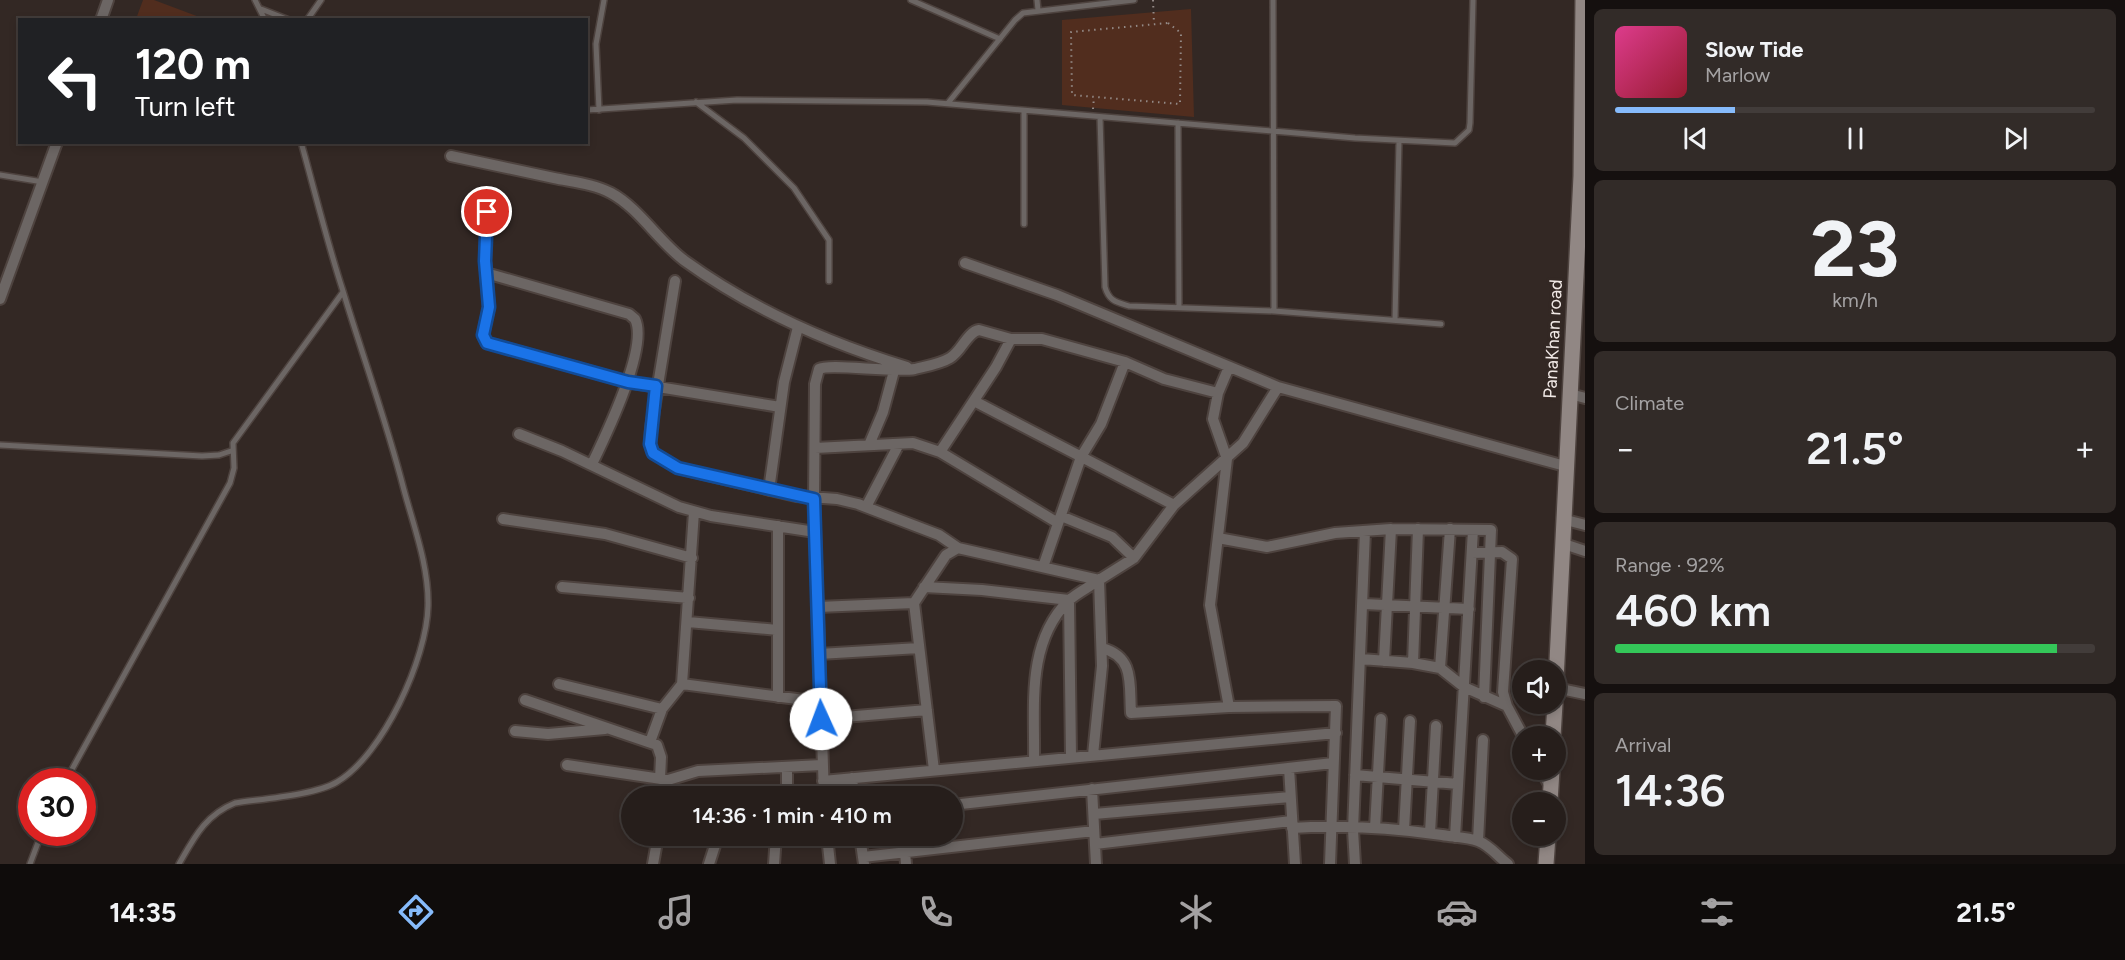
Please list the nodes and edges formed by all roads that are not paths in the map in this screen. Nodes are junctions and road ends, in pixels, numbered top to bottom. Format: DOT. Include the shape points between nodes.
graph roads {
  1 [pos="108,0"];
  2 [pos="255,0"];
  3 [pos="321,0"];
  4 [pos="604,0"];
  5 [pos="911,0"];
  6 [pos="1038,0"];
  7 [pos="1133,0"];
  8 [pos="1273,0"];
  9 [pos="1473,0"];
  10 [pos="1583,0"];
  11 [pos="261,9"];
  12 [pos="1038,10"];
  13 [pos="102,18"];
  14 [pos="264,18"];
  15 [pos="284,18"];
  16 [pos="308,18"];
  17 [pos="1000,39"];
  18 [pos="1584,81"];
  19 [pos="696,102"];
  20 [pos="948,103"];
  21 [pos="588,110"];
  22 [pos="599,110"];
  23 [pos="1024,112"];
  24 [pos="1100,117"];
  25 [pos="1178,123"];
  26 [pos="1274,130"];
  27 [pos="1399,141"];
  28 [pos="56,144"];
  29 [pos="302,144"];
  30 [pos="451,156"];
  31 [pos="0,175"];
  32 [pos="43,182"];
  33 [pos="487,212"];
  34 [pos="1024,224"];
  35 [pos="965,263"];
  36 [pos="486,273"];
  37 [pos="675,281"];
  38 [pos="829,281"];
  39 [pos="343,292"];
  40 [pos="0,299"];
  41 [pos="1179,307"];
  42 [pos="1274,311"];
  43 [pos="1395,320"];
  44 [pos="1441,324"];
  45 [pos="798,327"];
  46 [pos="1011,339"];
  47 [pos="1125,362"];
  48 [pos="1229,367"];
  49 [pos="913,369"];
  50 [pos="894,371"];
  51 [pos="628,382"];
  52 [pos="656,386"];
  53 [pos="1278,387"];
  54 [pos="1218,393"];
  55 [pos="1578,396"];
  56 [pos="974,401"];
  57 [pos="780,407"];
  58 [pos="519,434"];
  59 [pos="899,444"];
  60 [pos="0,445"];
  61 [pos="869,445"];
  62 [pos="815,448"];
  63 [pos="231,451"];
  64 [pos="940,453"];
  65 [pos="1081,457"];
  66 [pos="1227,459"];
  67 [pos="592,464"];
  68 [pos="1565,466"];
  69 [pos="769,490"];
  70 [pos="814,499"];
  71 [pos="1174,505"];
  72 [pos="866,507"];
  73 [pos="694,512"];
  74 [pos="503,519"];
  75 [pos="1562,519"];
  76 [pos="1060,520"];
  77 [pos="1585,525"];
  78 [pos="777,526"];
  79 [pos="1392,529"];
  80 [pos="1418,529"];
  81 [pos="1450,529"];
  82 [pos="1473,530"];
  83 [pos="1365,531"];
  84 [pos="815,532"];
  85 [pos="1218,538"];
  86 [pos="1561,543"];
  87 [pos="958,548"];
  88 [pos="1585,551"];
  89 [pos="1491,552"];
  90 [pos="1472,553"];
  91 [pos="692,558"];
  92 [pos="1134,558"];
  93 [pos="1042,567"];
  94 [pos="1099,580"];
  95 [pos="562,587"];
  96 [pos="924,587"];
  97 [pos="689,598"];
  98 [pos="1069,600"];
  99 [pos="914,603"];
  100 [pos="1364,604"];
  101 [pos="1388,605"];
  102 [pos="818,607"];
  103 [pos="1416,607"];
  104 [pos="1444,608"];
  105 [pos="1469,609"];
  106 [pos="688,622"];
  107 [pos="778,630"];
  108 [pos="920,648"];
  109 [pos="1102,648"];
  110 [pos="819,654"];
  111 [pos="1361,659"];
  112 [pos="1557,660"];
  113 [pos="1384,662"];
  114 [pos="1413,663"];
  115 [pos="1440,668"];
  116 [pos="559,684"];
  117 [pos="682,684"];
  118 [pos="1464,687"];
  119 [pos="1566,690"];
  120 [pos="1585,694"];
  121 [pos="778,697"];
  122 [pos="1484,697"];
  123 [pos="525,700"];
  124 [pos="820,702"];
  125 [pos="1507,706"];
  126 [pos="1229,707"];
  127 [pos="662,709"];
  128 [pos="927,710"];
  129 [pos="821,719"];
  130 [pos="1381,719"];
  131 [pos="1410,721"];
  132 [pos="1436,726"];
  133 [pos="1518,726"];
  134 [pos="611,728"];
  135 [pos="515,731"];
  136 [pos="1336,733"];
  137 [pos="1483,740"];
  138 [pos="650,742"];
  139 [pos="1093,755"];
  140 [pos="1071,757"];
  141 [pos="1034,761"];
  142 [pos="1333,763"];
  143 [pos="567,765"];
  144 [pos="822,765"];
  145 [pos="787,767"];
  146 [pos="72,768"];
  147 [pos="1288,768"];
  148 [pos="934,770"];
  149 [pos="1355,775"];
  150 [pos="1377,777"];
  151 [pos="852,778"];
  152 [pos="664,779"];
  153 [pos="1407,780"];
  154 [pos="823,781"];
  155 [pos="1433,782"];
  156 [pos="1458,784"];
  157 [pos="665,786"];
  158 [pos="788,786"];
  159 [pos="823,786"];
  160 [pos="853,786"];
  161 [pos="1092,789"];
  162 [pos="1290,797"];
  163 [pos="963,804"];
  164 [pos="1094,814"];
  165 [pos="1292,825"];
  166 [pos="1330,826"];
  167 [pos="1353,827"];
  168 [pos="1375,828"];
  169 [pos="1404,830"];
  170 [pos="1095,831"];
  171 [pos="1430,833"];
  172 [pos="1455,837"];
  173 [pos="1478,841"];
  174 [pos="1095,844"];
  175 [pos="37,846"];
  176 [pos="656,846"];
  177 [pos="715,846"];
  178 [pos="775,846"];
  179 [pos="828,846"];
  180 [pos="1547,846"];
  181 [pos="905,852"];
  182 [pos="863,860"];
  183 [pos="30,864"];
  184 [pos="178,864"];
  185 [pos="653,864"];
  186 [pos="710,864"];
  187 [pos="774,864"];
  188 [pos="830,864"];
  189 [pos="906,864"];
  190 [pos="1096,864"];
  191 [pos="1294,864"];
  192 [pos="1330,864"];
  193 [pos="1355,864"];
  194 [pos="1508,864"];
  195 [pos="1546,864"];
  1 -- 13 [label="street"];
  2 -- 11 [label="lane"];
  3 -- 16 [label="lane"];
  4 -- 22 [label="lane" via="596,44"];
  5 -- 17 [label="lane"];
  6 -- 12 [label="lane"];
  7 -- 12 [label="lane"];
  8 -- 26 [label="lane"];
  9 -- 27 [label="lane" via="1469,130 1455,143"];
  10 -- 18 [label="street, PanaKhan road"];
  11 -- 14 [label="lane"];
  11 -- 15 [label="lane"];
  12 -- 17 [label="lane" via="1023,14"];
  17 -- 20 [label="lane"];
  18 -- 55 [label="street, PanaKhan road"];
  19 -- 20 [label="lane" via="820,99"];
  19 -- 22 [label="lane"];
  19 -- 38 [label="lane" via="744,138 801,197 829,240"];
  20 -- 23 [label="lane"];
  21 -- 22 [label="lane"];
  23 -- 24 [label="lane"];
  23 -- 34 [label="lane"];
  24 -- 25 [label="lane"];
  24 -- 41 [label="lane" via="1108,297 1129,306"];
  25 -- 26 [label="lane"];
  25 -- 41 [label="lane"];
  26 -- 27 [label="lane"];
  26 -- 42 [label="lane"];
  27 -- 43 [label="lane"];
  28 -- 32 [label="street"];
  29 -- 39 [label="lane"];
  30 -- 45 [label="street" via="579,183 612,194 686,261"];
  31 -- 32 [label="lane"];
  32 -- 40 [label="street"];
  33 -- 36 [label="street"];
  35 -- 48 [label="street" via="1058,295"];
  36 -- 51 [label="street" via="489,307 483,335 487,343"];
  36 -- 51 [label="street" via="629,315 638,324 638,336"];
  37 -- 52 [label="street"];
  39 -- 63 [label="lane"];
  39 -- 184 [label="lane" via="396,457 426,573 428,606 416,663 390,720 371,748 337,783 223,808 211,815"];
  41 -- 42 [label="lane"];
  42 -- 43 [label="lane"];
  43 -- 44 [label="lane"];
  45 -- 49 [label="street" via="843,347"];
  45 -- 57 [label="street"];
  46 -- 47 [label="street" via="1042,339"];
  46 -- 49 [label="street" via="974,331 951,358"];
  46 -- 56 [label="street"];
  47 -- 54 [label="street" via="1164,379"];
  47 -- 65 [label="street" via="1101,424"];
  48 -- 53 [label="street"];
  48 -- 54 [label="street"];
  49 -- 50 [label="street"];
  50 -- 61 [label="street"];
  50 -- 62 [label="street" via="819,369 815,384"];
  51 -- 52 [label="street"];
  51 -- 67 [label="street"];
  52 -- 57 [label="street"];
  52 -- 69 [label="street" via="650,444 653,453 678,468"];
  53 -- 66 [label="street" via="1254,429"];
  53 -- 68 [label="street"];
  54 -- 66 [label="street" via="1213,419"];
  55 -- 68 [label="street, PanaKhan road"];
  56 -- 64 [label="street"];
  56 -- 65 [label="street"];
  57 -- 69 [label="street"];
  58 -- 67 [label="street"];
  59 -- 61 [label="street"];
  59 -- 64 [label="street" via="913,443"];
  59 -- 72 [label="street"];
  60 -- 63 [label="lane" via="202,456"];
  61 -- 62 [label="street"];
  62 -- 70 [label="street"];
  63 -- 146 [label="lane" via="234,468 230,483"];
  64 -- 76 [label="street"];
  65 -- 71 [label="street"];
  65 -- 76 [label="street"];
  66 -- 71 [label="street"];
  66 -- 85 [label="street"];
  67 -- 73 [label="street"];
  68 -- 75 [label="street, PanaKhan road"];
  69 -- 70 [label="street"];
  70 -- 72 [label="street" via="837,499"];
  70 -- 84 [label="street"];
  71 -- 92 [label="street"];
  72 -- 87 [label="street" via="939,535"];
  73 -- 78 [label="street"];
  73 -- 91 [label="street"];
  74 -- 91 [label="street" via="595,532"];
  75 -- 77 [label="street"];
  75 -- 86 [label="street, PanaKhan road"];
  76 -- 92 [label="street" via="1113,537"];
  76 -- 93 [label="street"];
  78 -- 84 [label="street"];
  78 -- 107 [label="street"];
  79 -- 80 [label="street"];
  79 -- 83 [label="street"];
  79 -- 101 [label="street"];
  80 -- 81 [label="street"];
  80 -- 103 [label="street"];
  81 -- 82 [label="street"];
  81 -- 104 [label="street"];
  82 -- 89 [label="street" via="1491,530"];
  82 -- 90 [label="street"];
  83 -- 85 [label="street" via="1267,547"];
  83 -- 100 [label="street"];
  84 -- 102 [label="street"];
  85 -- 126 [label="street" via="1210,604"];
  86 -- 88 [label="street"];
  86 -- 112 [label="street, PanaKhan road"];
  87 -- 93 [label="street"];
  87 -- 96 [label="street" via="946,555"];
  89 -- 90 [label="street"];
  89 -- 122 [label="street"];
  89 -- 125 [label="street" via="1508,554 1512,559 1503,679"];
  90 -- 105 [label="street"];
  91 -- 97 [label="street"];
  92 -- 94 [label="street"];
  93 -- 94 [label="street"];
  94 -- 98 [label="street"];
  94 -- 109 [label="street"];
  95 -- 97 [label="street"];
  96 -- 98 [label="street"];
  96 -- 99 [label="street"];
  97 -- 106 [label="street"];
  98 -- 140 [label="street"];
  98 -- 141 [label="street" via="1048,628 1037,654"];
  99 -- 102 [label="street"];
  99 -- 108 [label="street"];
  100 -- 101 [label="street"];
  100 -- 111 [label="street"];
  101 -- 103 [label="street"];
  101 -- 113 [label="street"];
  102 -- 110 [label="street"];
  103 -- 104 [label="street"];
  103 -- 114 [label="street"];
  104 -- 105 [label="street"];
  104 -- 115 [label="street"];
  105 -- 118 [label="street"];
  106 -- 107 [label="street"];
  106 -- 117 [label="street"];
  107 -- 121 [label="street"];
  108 -- 110 [label="street"];
  108 -- 128 [label="street"];
  109 -- 126 [label="street" via="1120,655 1125,662 1131,712"];
  109 -- 139 [label="street"];
  110 -- 124 [label="street"];
  111 -- 113 [label="street"];
  111 -- 149 [label="street"];
  113 -- 114 [label="street"];
  114 -- 115 [label="street"];
  115 -- 118 [label="street"];
  116 -- 127 [label="street"];
  117 -- 121 [label="street"];
  117 -- 127 [label="street"];
  118 -- 122 [label="street"];
  118 -- 156 [label="street"];
  119 -- 120 [label="street"];
  121 -- 124 [label="street"];
  122 -- 125 [label="street"];
  123 -- 134 [label="street"];
  124 -- 129 [label="street"];
  125 -- 133 [label="street"];
  126 -- 136 [label="street" via="1336,706"];
  127 -- 138 [label="street"];
  128 -- 129 [label="street"];
  128 -- 148 [label="street"];
  129 -- 144 [label="street"];
  130 -- 150 [label="street"];
  131 -- 153 [label="street"];
  132 -- 155 [label="street"];
  134 -- 135 [label="street" via="548,734"];
  134 -- 138 [label="street"];
  136 -- 139 [label="street"];
  136 -- 142 [label="street"];
  137 -- 173 [label="street"];
  138 -- 152 [label="street" via="660,749"];
  139 -- 140 [label="street"];
  140 -- 141 [label="street"];
  141 -- 148 [label="street"];
  142 -- 147 [label="street"];
  142 -- 166 [label="street"];
  143 -- 152 [label="street"];
  144 -- 145 [label="street"];
  144 -- 154 [label="street"];
  145 -- 152 [label="street" via="698,771"];
  145 -- 158 [label="street"];
  147 -- 161 [label="street"];
  147 -- 162 [label="street"];
  148 -- 151 [label="street"];
  149 -- 150 [label="street"];
  149 -- 167 [label="street"];
  150 -- 153 [label="street"];
  150 -- 168 [label="street"];
  151 -- 154 [label="street"];
  151 -- 160 [label="street"];
  152 -- 157 [label="street"];
  153 -- 155 [label="street"];
  153 -- 169 [label="street"];
  154 -- 159 [label="street"];
  155 -- 156 [label="street"];
  155 -- 171 [label="street"];
  156 -- 172 [label="street"];
  161 -- 163 [label="street"];
  161 -- 164 [label="street"];
  162 -- 164 [label="street"];
  162 -- 165 [label="street"];
  164 -- 170 [label="street"];
  165 -- 166 [label="street"];
  165 -- 174 [label="street"];
  165 -- 191 [label="street"];
  166 -- 167 [label="street"];
  166 -- 192 [label="street"];
  167 -- 168 [label="street"];
  167 -- 193 [label="street"];
  168 -- 169 [label="street"];
  169 -- 171 [label="street"];
  170 -- 174 [label="street"];
  170 -- 181 [label="street"];
  171 -- 172 [label="street"];
  172 -- 173 [label="street"];
  173 -- 194 [label="street"];
  174 -- 190 [label="street"];
  175 -- 183 [label="lane"];
  176 -- 185 [label="street"];
  177 -- 186 [label="street"];
  178 -- 187 [label="street"];
  179 -- 188 [label="street"];
  180 -- 195 [label="street"];
  181 -- 182 [label="street"];
  181 -- 189 [label="street"];
}
